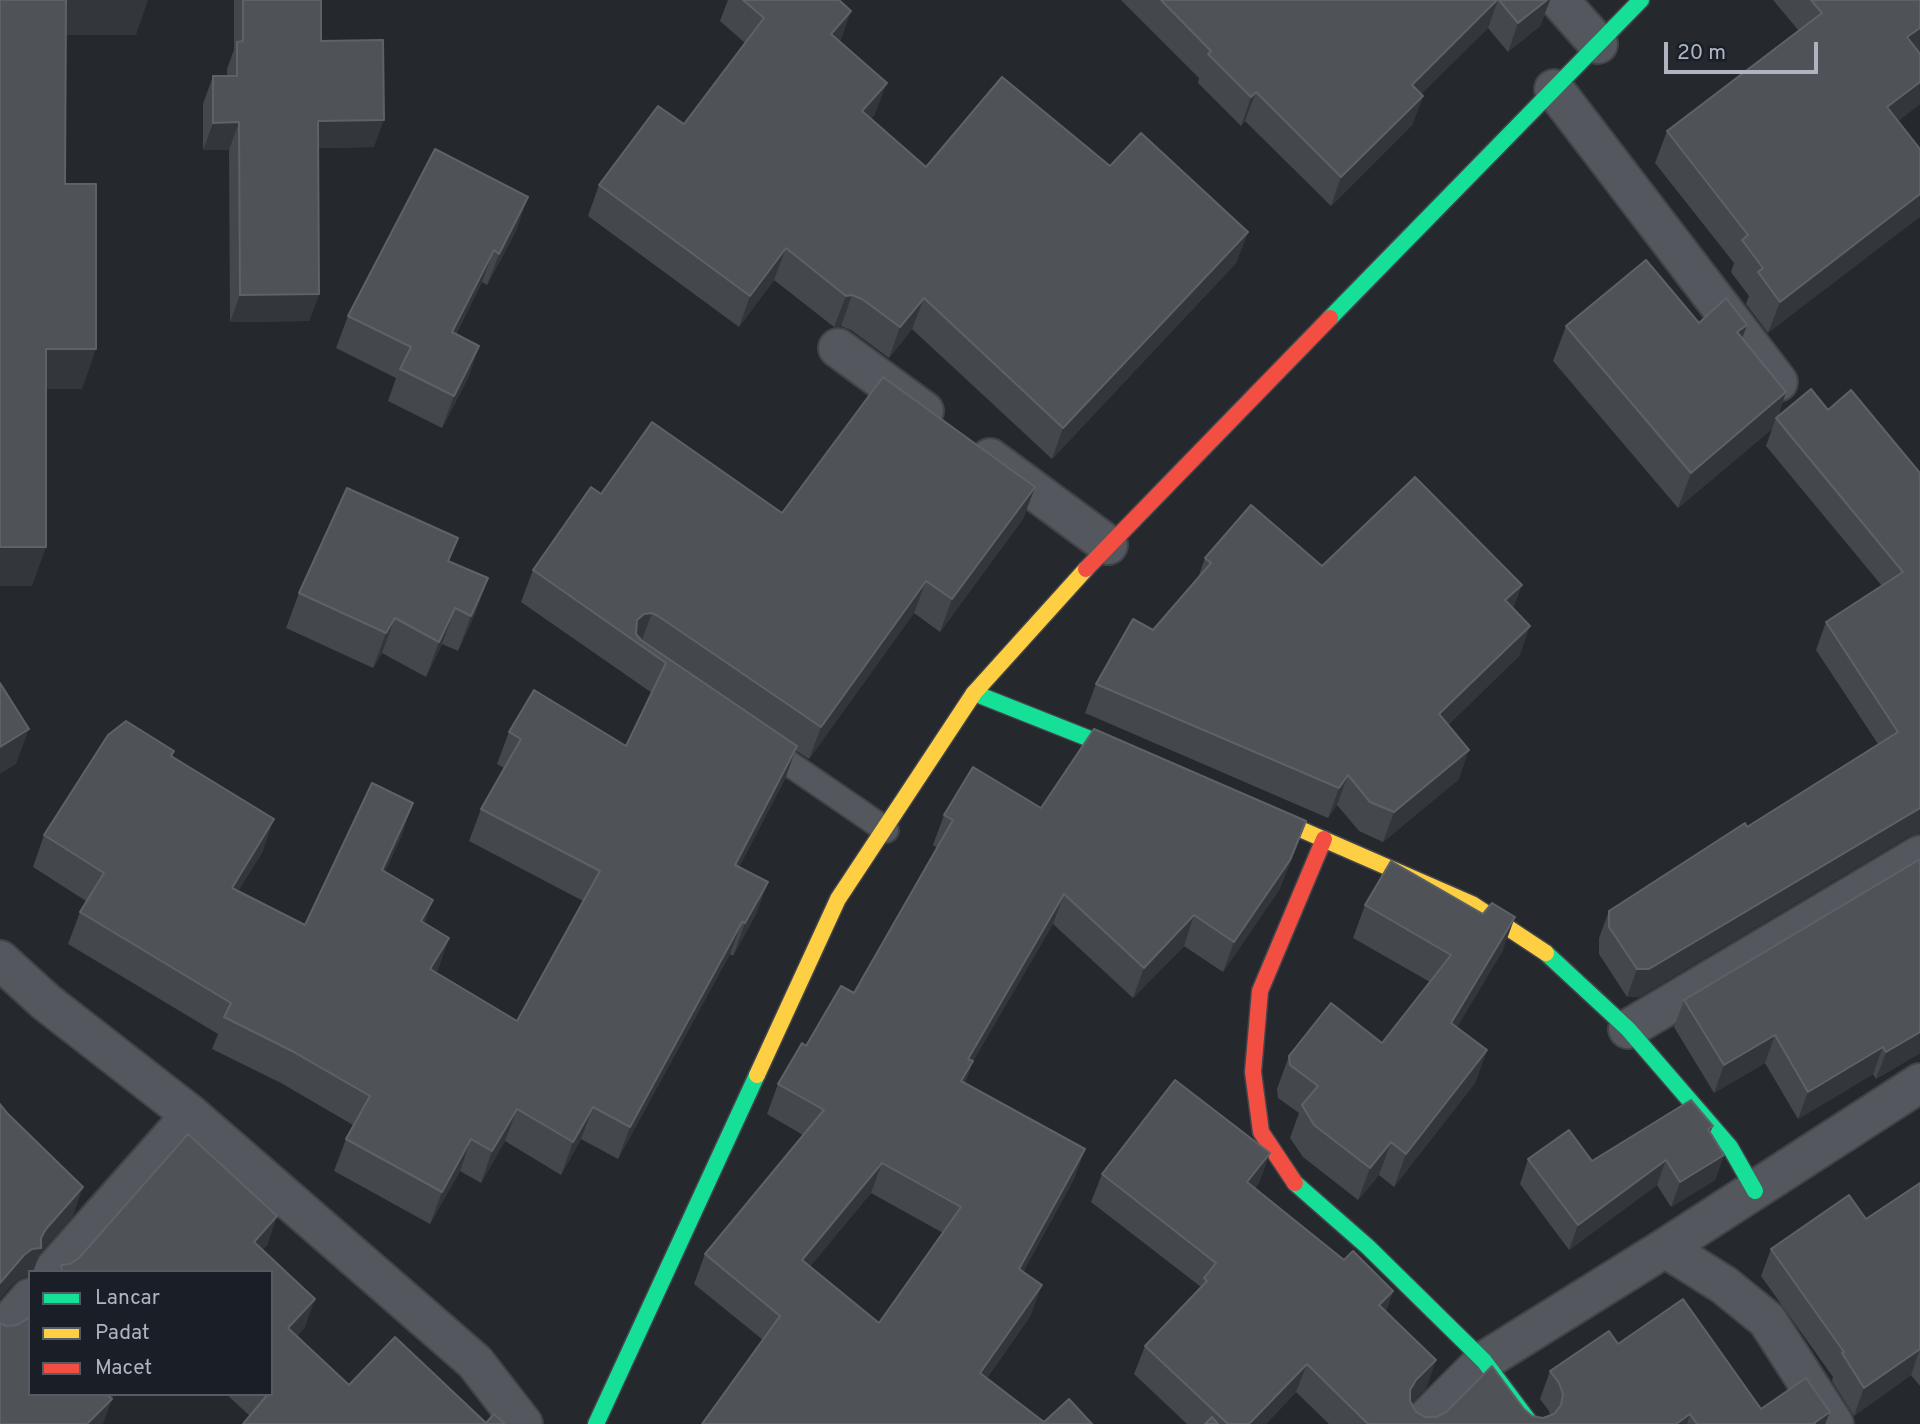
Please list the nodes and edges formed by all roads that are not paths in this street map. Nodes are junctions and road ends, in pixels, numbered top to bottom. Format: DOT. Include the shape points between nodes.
graph roads {
  1 [pos="1559,0"];
  2 [pos="1640,0"];
  3 [pos="1598,44"];
  4 [pos="1554,89"];
  5 [pos="838,348"];
  6 [pos="1778,382"];
  7 [pos="1108,545"];
  8 [pos="974,693"];
  9 [pos="739,730"];
  10 [pos="1153,765"];
  11 [pos="1238,802"];
  12 [pos="886,830"];
  13 [pos="1324,839"];
  14 [pos="1920,855"];
  15 [pos="0,960"];
  16 [pos="1629,1029"];
  17 [pos="1920,1083"];
  18 [pos="191,1115"];
  19 [pos="1755,1191"];
  20 [pos="1665,1248"];
  21 [pos="54,1270"];
  22 [pos="28,1300"];
  23 [pos="0,1333"];
  24 [pos="1484,1361"];
  25 [pos="523,1424"];
  26 [pos="596,1424"];
  27 [pos="1421,1424"];
  28 [pos="1531,1424"];
  29 [pos="1834,1424"];
  1 -- 3 [label="street"];
  2 -- 3 [label="street"];
  3 -- 4 [label="street"];
  4 -- 6 [label="street"];
  4 -- 7 [label="street"];
  5 -- 7 [label="street"];
  7 -- 8 [label="street"];
  8 -- 10 [label="street"];
  8 -- 12 [label="street"];
  9 -- 12 [label="lane"];
  11 -- 13 [label="street"];
  12 -- 26 [label="street" via="838,899"];
  13 -- 16 [label="street" via="1472,904 1538,946"];
  13 -- 24 [label="street" via="1260,991 1253,1072 1261,1132 1291,1180 1368,1247"];
  14 -- 16 [label="street"];
  15 -- 18 [label="street"];
  16 -- 19 [label="street" via="1730,1147"];
  17 -- 19 [label="street"];
  18 -- 21 [label="street"];
  18 -- 25 [label="street" via="475,1362"];
  19 -- 20 [label="street"];
  20 -- 24 [label="street"];
  20 -- 29 [label="street" via="1768,1320"];
  22 -- 23 [label="street"];
  24 -- 27 [label="street"];
  24 -- 28 [label="street"];
}
